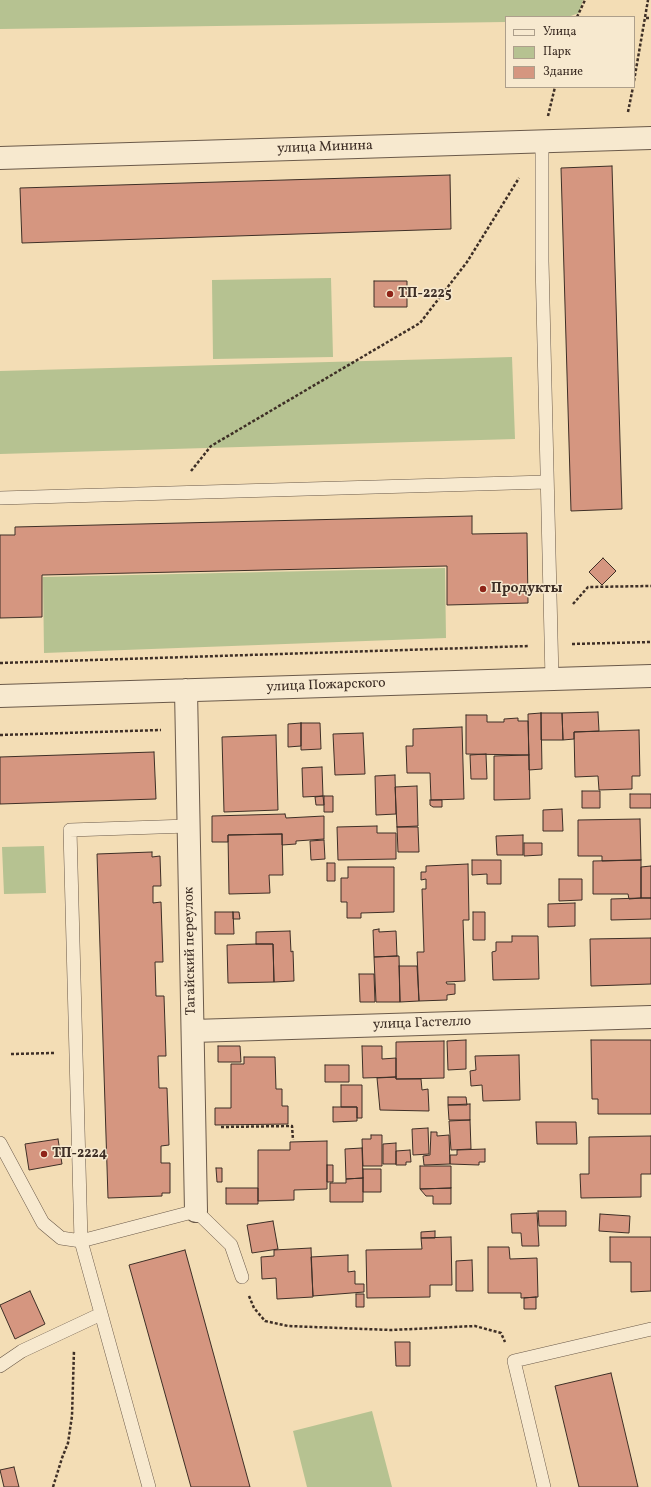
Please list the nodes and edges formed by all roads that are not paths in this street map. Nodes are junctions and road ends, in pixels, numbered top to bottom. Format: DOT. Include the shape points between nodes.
graph roads {
  1 [pos="651,138"];
  2 [pos="542,141"];
  3 [pos="0,158"];
  4 [pos="546,482"];
  5 [pos="0,498"];
  6 [pos="651,676"];
  7 [pos="552,679"];
  8 [pos="186,690"];
  9 [pos="0,696"];
  10 [pos="188,826"];
  11 [pos="651,1017"];
  12 [pos="193,1031"];
  13 [pos="0,1143"];
  14 [pos="196,1211"];
  15 [pos="81,1241"];
  16 [pos="242,1277"];
  17 [pos="101,1314"];
  18 [pos="651,1329"];
  19 [pos="0,1366"];
  20 [pos="149,1487"];
  21 [pos="544,1487"];
  1 -- 2 [label="street, улица Минина"];
  2 -- 3 [label="street, улица Минина"];
  2 -- 4 [label="lane"];
  4 -- 5 [label="lane"];
  4 -- 7 [label="lane"];
  6 -- 7 [label="street, улица Пожарского"];
  7 -- 8 [label="street, улица Пожарского"];
  8 -- 9 [label="street, улица Пожарского"];
  8 -- 10 [label="street, Тагайский переулок"];
  10 -- 12 [label="street, Тагайский переулок"];
  10 -- 15 [label="lane" via="70,830"];
  11 -- 12 [label="street, улица Гастелло"];
  12 -- 14 [label="street, Тагайский переулок"];
  13 -- 15 [label="lane" via="43,1223 61,1238"];
  14 -- 15 [label="lane"];
  14 -- 16 [label="lane" via="231,1245"];
  15 -- 17 [label="lane"];
  17 -- 19 [label="lane" via="22,1351"];
  17 -- 20 [label="lane"];
  18 -- 21 [label="lane" via="514,1361"];
}
